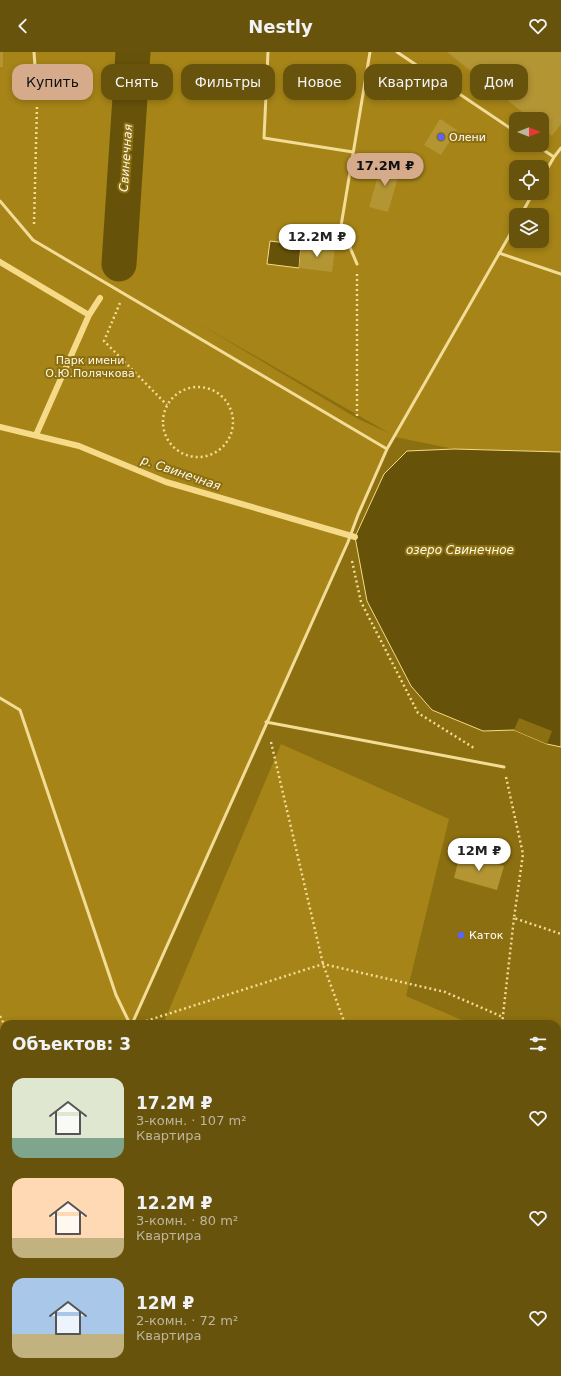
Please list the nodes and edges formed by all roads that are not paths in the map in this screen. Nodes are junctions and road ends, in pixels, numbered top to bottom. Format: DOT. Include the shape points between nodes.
graph roads {
  1 [pos="34,52"];
  2 [pos="268,52"];
  3 [pos="370,52"];
  4 [pos="397,52"];
  5 [pos="35,64"];
  6 [pos="509,127"];
  7 [pos="561,148"];
  8 [pos="353,152"];
  9 [pos="546,152"];
  10 [pos="554,157"];
  11 [pos="549,166"];
  12 [pos="0,201"];
  13 [pos="509,236"];
  14 [pos="499,253"];
  15 [pos="357,264"];
  16 [pos="561,274"];
  17 [pos="387,449"];
  18 [pos="0,698"];
  19 [pos="266,722"];
  20 [pos="504,768"];
  21 [pos="129,1020"];
  22 [pos="133,1020"];
  1 -- 5 [label="lane"];
  2 -- 8 [label="lane" via="264,138"];
  3 -- 8 [label="lane"];
  4 -- 6 [label="lane"];
  7 -- 10 [label="lane"];
  8 -- 15 [label="lane" via="341,226"];
  9 -- 10 [label="lane"];
  10 -- 11 [label="lane"];
  12 -- 17 [label="lane" via="34,240"];
  13 -- 14 [label="lane"];
  14 -- 16 [label="lane"];
  14 -- 17 [label="lane"];
  17 -- 19 [label="lane" via="348,542"];
  18 -- 21 [label="lane" via="20,710 116,995"];
  19 -- 20 [label="lane"];
  19 -- 22 [label="lane"];
}
